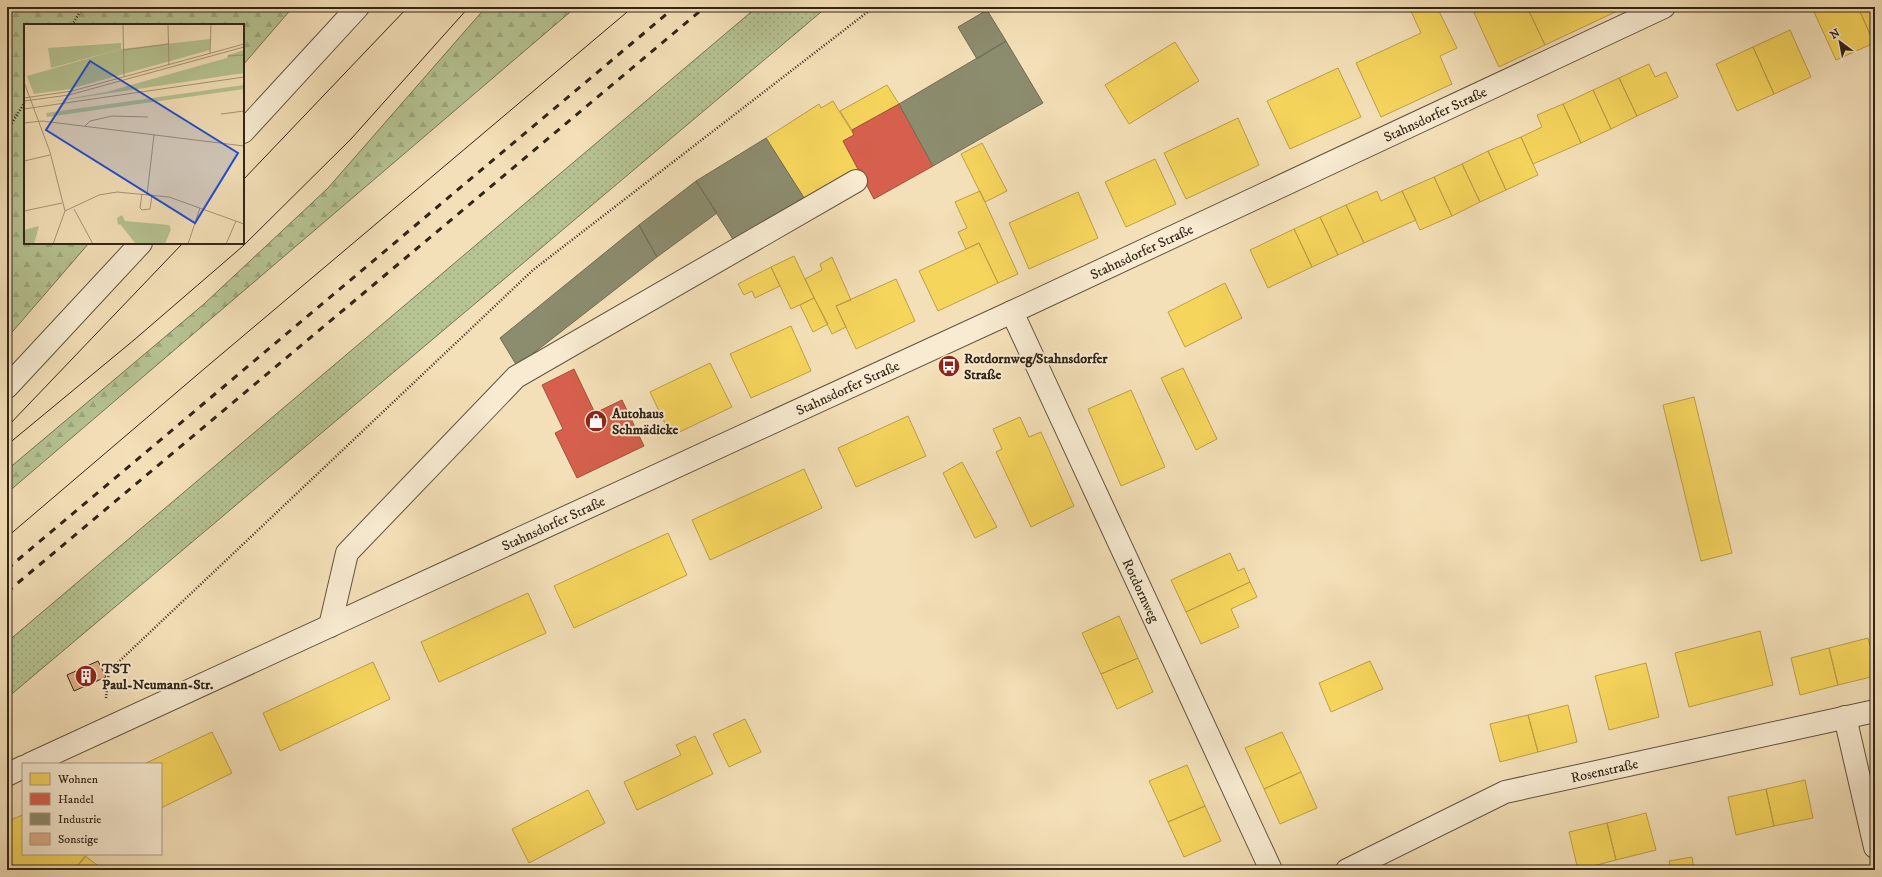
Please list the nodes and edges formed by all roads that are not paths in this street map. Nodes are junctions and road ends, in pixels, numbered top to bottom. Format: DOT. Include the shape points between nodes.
graph roads {
  1 [pos="358,7"];
  2 [pos="1664,7"];
  3 [pos="244,131"];
  4 [pos="856,181"];
  5 [pos="140,244"];
  6 [pos="1012,312"];
  7 [pos="7,387"];
  8 [pos="330,626"];
  9 [pos="1875,711"];
  10 [pos="1845,718"];
  11 [pos="32,763"];
  12 [pos="22,768"];
  13 [pos="7,775"];
  14 [pos="1875,847"];
  15 [pos="1270,870"];
  16 [pos="1347,870"];
  1 -- 3 [label="street"];
  2 -- 6 [label="street, Stahnsdorfer Straße"];
  4 -- 8 [label="street" via="516,377 347,553"];
  5 -- 7 [label="street"];
  6 -- 8 [label="street, Stahnsdorfer Straße"];
  6 -- 15 [label="street, Rotdornweg"];
  8 -- 11 [label="street, Stahnsdorfer Straße"];
  9 -- 10 [label="street, Rosenstraße"];
  10 -- 14 [label="street"];
  10 -- 16 [label="street, Rosenstraße" via="1505,792"];
  12 -- 13 [label="street"];
}
